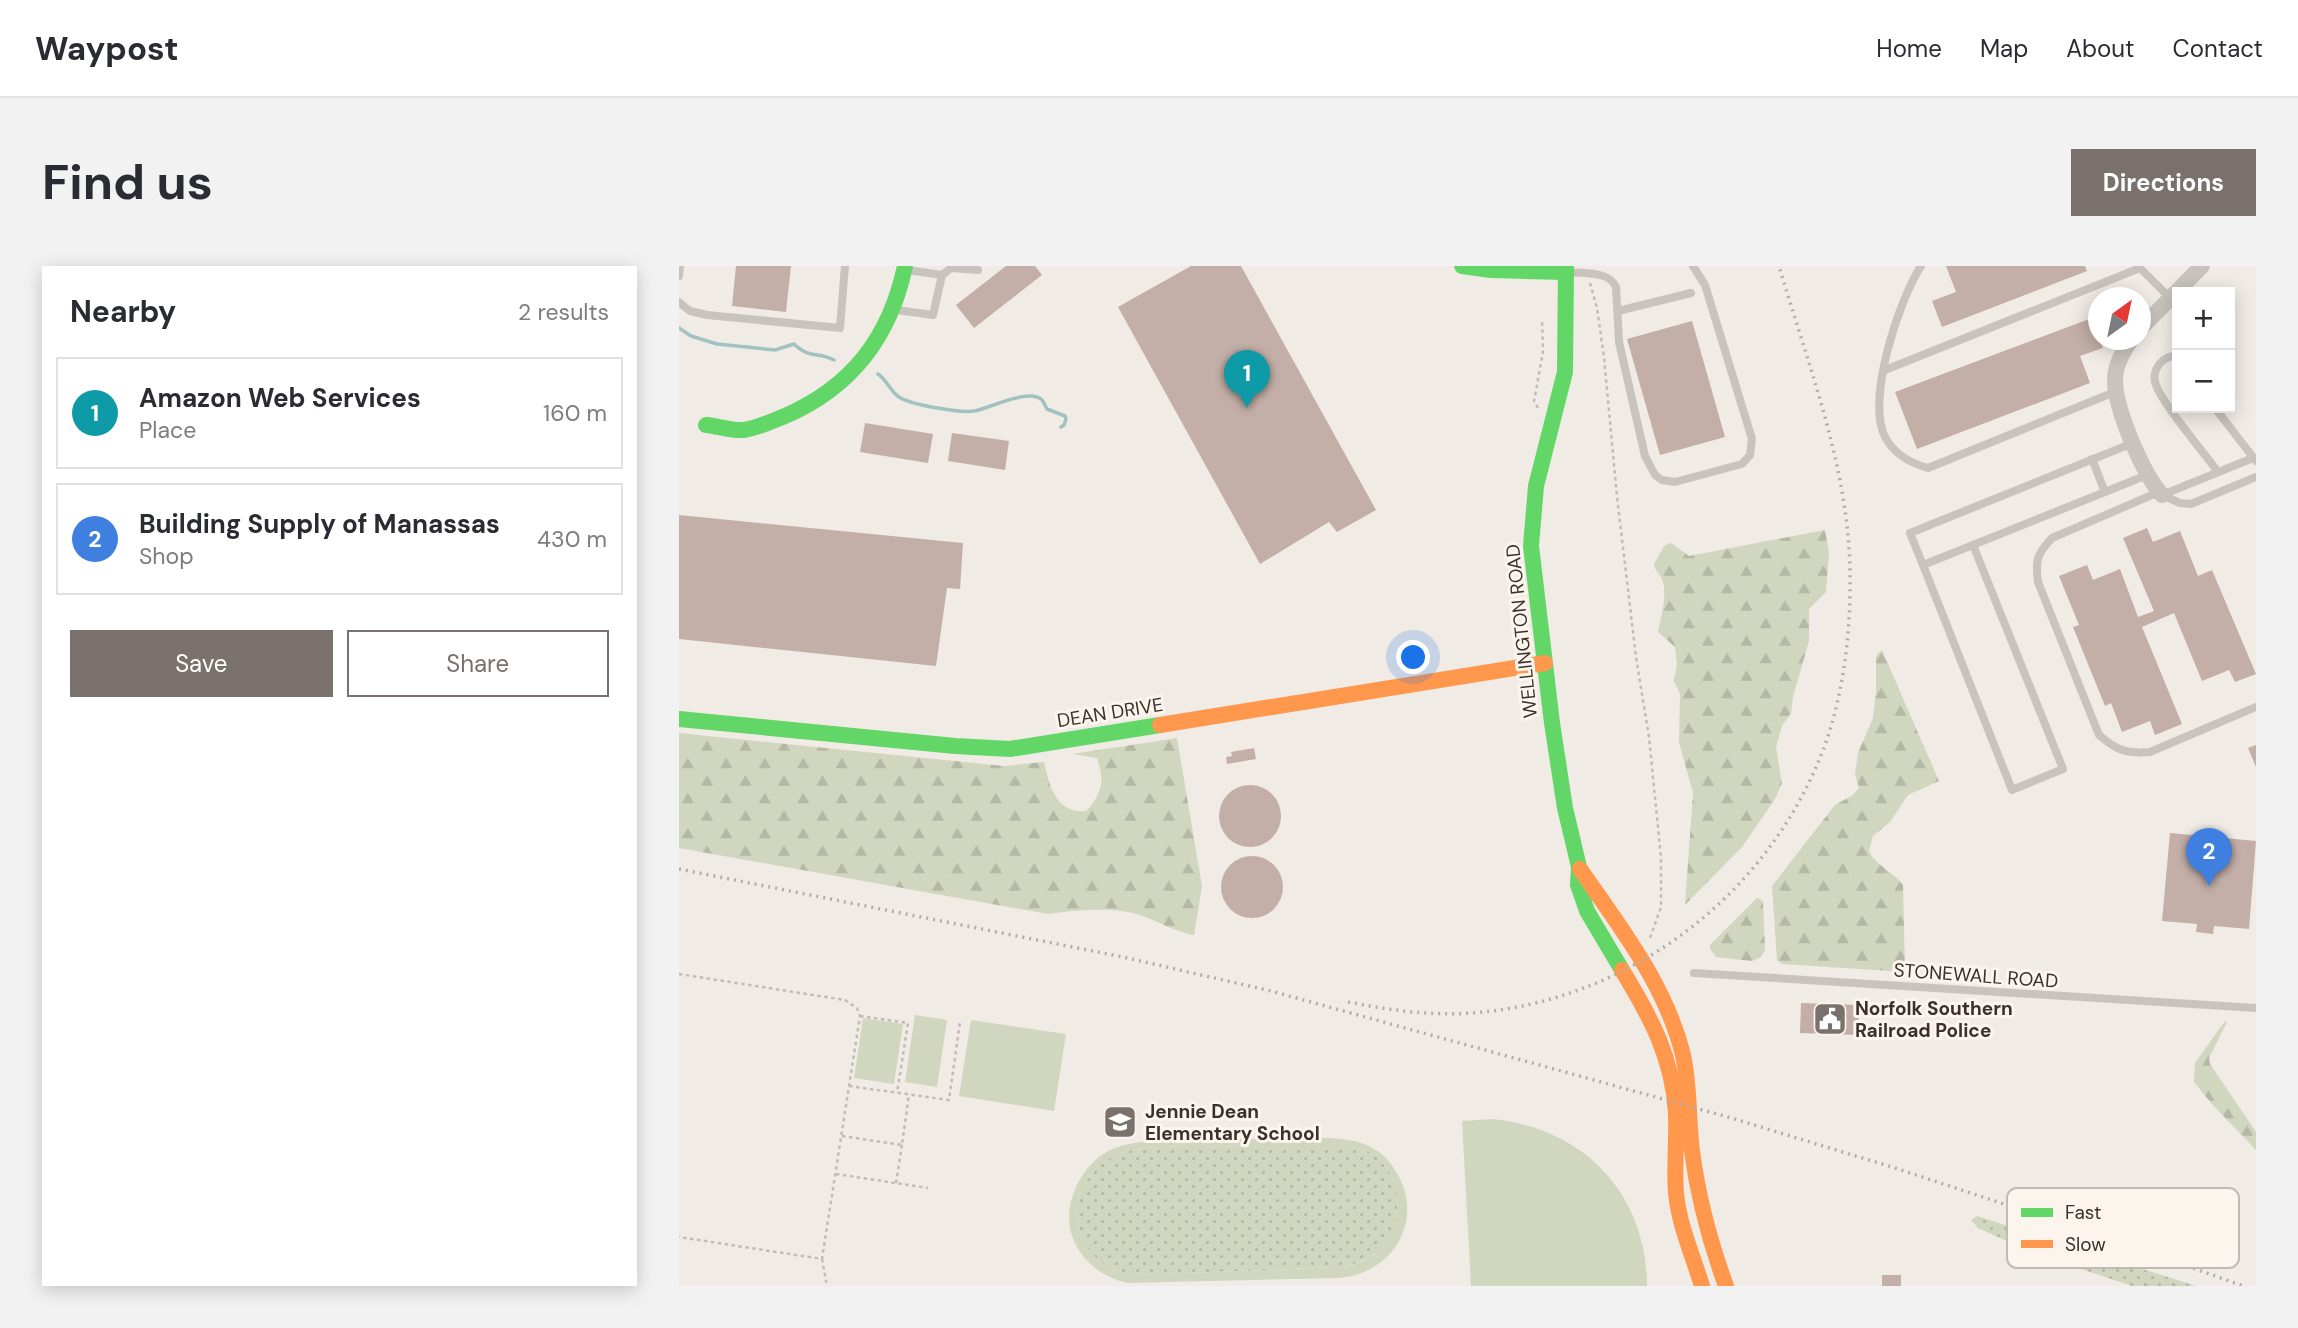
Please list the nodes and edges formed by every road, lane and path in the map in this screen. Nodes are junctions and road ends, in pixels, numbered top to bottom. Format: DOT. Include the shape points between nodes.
graph roads {
  1 [pos="680,266"];
  2 [pos="845,266"];
  3 [pos="1462,266"];
  4 [pos="1693,266"];
  5 [pos="1921,266"];
  6 [pos="2202,266"];
  7 [pos="2139,267"];
  8 [pos="905,268"];
  9 [pos="1566,269"];
  10 [pos="978,271"];
  11 [pos="1588,274"];
  12 [pos="679,275"];
  13 [pos="942,275"];
  14 [pos="1691,293"];
  15 [pos="2170,298"];
  16 [pos="679,302"];
  17 [pos="894,309"];
  18 [pos="1618,311"];
  19 [pos="2151,317"];
  20 [pos="1542,318"];
  21 [pos="2126,350"];
  22 [pos="2172,356"];
  23 [pos="1885,370"];
  24 [pos="2117,391"];
  25 [pos="2172,411"];
  26 [pos="1540,412"];
  27 [pos="2174,413"];
  28 [pos="2219,413"];
  29 [pos="706,425"];
  30 [pos="2133,443"];
  31 [pos="2092,459"];
  32 [pos="2255,460"];
  33 [pos="2218,472"];
  34 [pos="2147,475"];
  35 [pos="2256,477"];
  36 [pos="2105,492"];
  37 [pos="2160,494"];
  38 [pos="1973,545"];
  39 [pos="1923,565"];
  40 [pos="1545,663"];
  41 [pos="2256,707"];
  42 [pos="679,719"];
  43 [pos="1579,867"];
  44 [pos="1650,938"];
  45 [pos="1694,973"];
  46 [pos="679,974"];
  47 [pos="2256,1007"];
  48 [pos="860,1016"];
  49 [pos="960,1022"];
  50 [pos="849,1086"];
  51 [pos="897,1093"];
  52 [pos="909,1094"];
  53 [pos="842,1136"];
  54 [pos="902,1145"];
  55 [pos="836,1174"];
  56 [pos="896,1183"];
  57 [pos="928,1188"];
  58 [pos="679,1237"];
  59 [pos="822,1258"];
  60 [pos="827,1286"];
  61 [pos="1702,1286"];
  62 [pos="1726,1286"];
  1 -- 12 [label="lane"];
  2 -- 16 [label="lane" via="840,328 707,315 690,311"];
  3 -- 9 [label="main road"];
  4 -- 18 [label="lane" via="1705,285 1752,439 1750,455 1742,464 1675,482 1655,475 1645,456 1619,342"];
  5 -- 23 [label="lane" via="1899,309"];
  6 -- 15 [label="street"];
  7 -- 15 [label="lane"];
  7 -- 23 [label="lane"];
  8 -- 13 [label="lane"];
  8 -- 17 [label="main road"];
  9 -- 11 [label="lane"];
  9 -- 40 [label="main road, WELLINGTON ROAD" via="1565,372 1535,486 1531,546"];
  10 -- 13 [label="lane" via="951,268"];
  11 -- 18 [label="lane" via="1613,280"];
  11 -- 44 [label="path" via="1604,358 1661,858 1661,907"];
  13 -- 17 [label="lane" via="933,315"];
  14 -- 18 [label="lane"];
  15 -- 19 [label="street"];
  17 -- 29 [label="main road" via="869,353 823,397 793,414 747,430"];
  20 -- 26 [label="path" via="1543,352 1534,401"];
  21 -- 24 [label="street" via="2115,379"];
  22 -- 25 [label="lane" via="2161,361 2154,382"];
  23 -- 24 [label="lane" via="1880,408 1884,435 1901,456 1928,468"];
  24 -- 30 [label="street"];
  27 -- 33 [label="lane"];
  28 -- 32 [label="lane"];
  30 -- 31 [label="lane"];
  30 -- 34 [label="street"];
  31 -- 36 [label="lane"];
  31 -- 39 [label="lane" via="1910,533"];
  32 -- 33 [label="lane"];
  33 -- 37 [label="lane"];
  34 -- 36 [label="lane"];
  34 -- 37 [label="street"];
  35 -- 37 [label="lane" via="2191,504"];
  36 -- 38 [label="lane"];
  37 -- 41 [label="lane" via="2052,538 2036,563 2038,582 2099,735 2132,754 2150,752"];
  38 -- 39 [label="lane"];
  38 -- 39 [label="lane" via="2063,769 2012,790"];
  40 -- 42 [label="main road, DEAN DRIVE" via="1010,749"];
  40 -- 43 [label="main road, WELLINGTON ROAD" via="1563,796"];
  43 -- 61 [label="main road, WELLINGTON ROAD" via="1578,885 1587,911 1652,1020 1665,1058 1676,1111 1679,1211"];
  43 -- 62 [label="main road, WELLINGTON ROAD" via="1644,960 1674,1029 1686,1073 1697,1187"];
  45 -- 47 [label="lane, STONEWALL ROAD"];
  46 -- 48 [label="path" via="845,1000"];
  48 -- 50 [label="path"];
  48 -- 51 [label="path" via="908,1023"];
  49 -- 52 [label="path" via="950,1100"];
  50 -- 51 [label="path"];
  50 -- 53 [label="path"];
  51 -- 52 [label="path"];
  52 -- 54 [label="path"];
  53 -- 54 [label="path"];
  53 -- 55 [label="path"];
  54 -- 56 [label="path"];
  55 -- 56 [label="path"];
  55 -- 59 [label="path"];
  56 -- 57 [label="path"];
  58 -- 59 [label="path"];
  59 -- 60 [label="path"];
}
